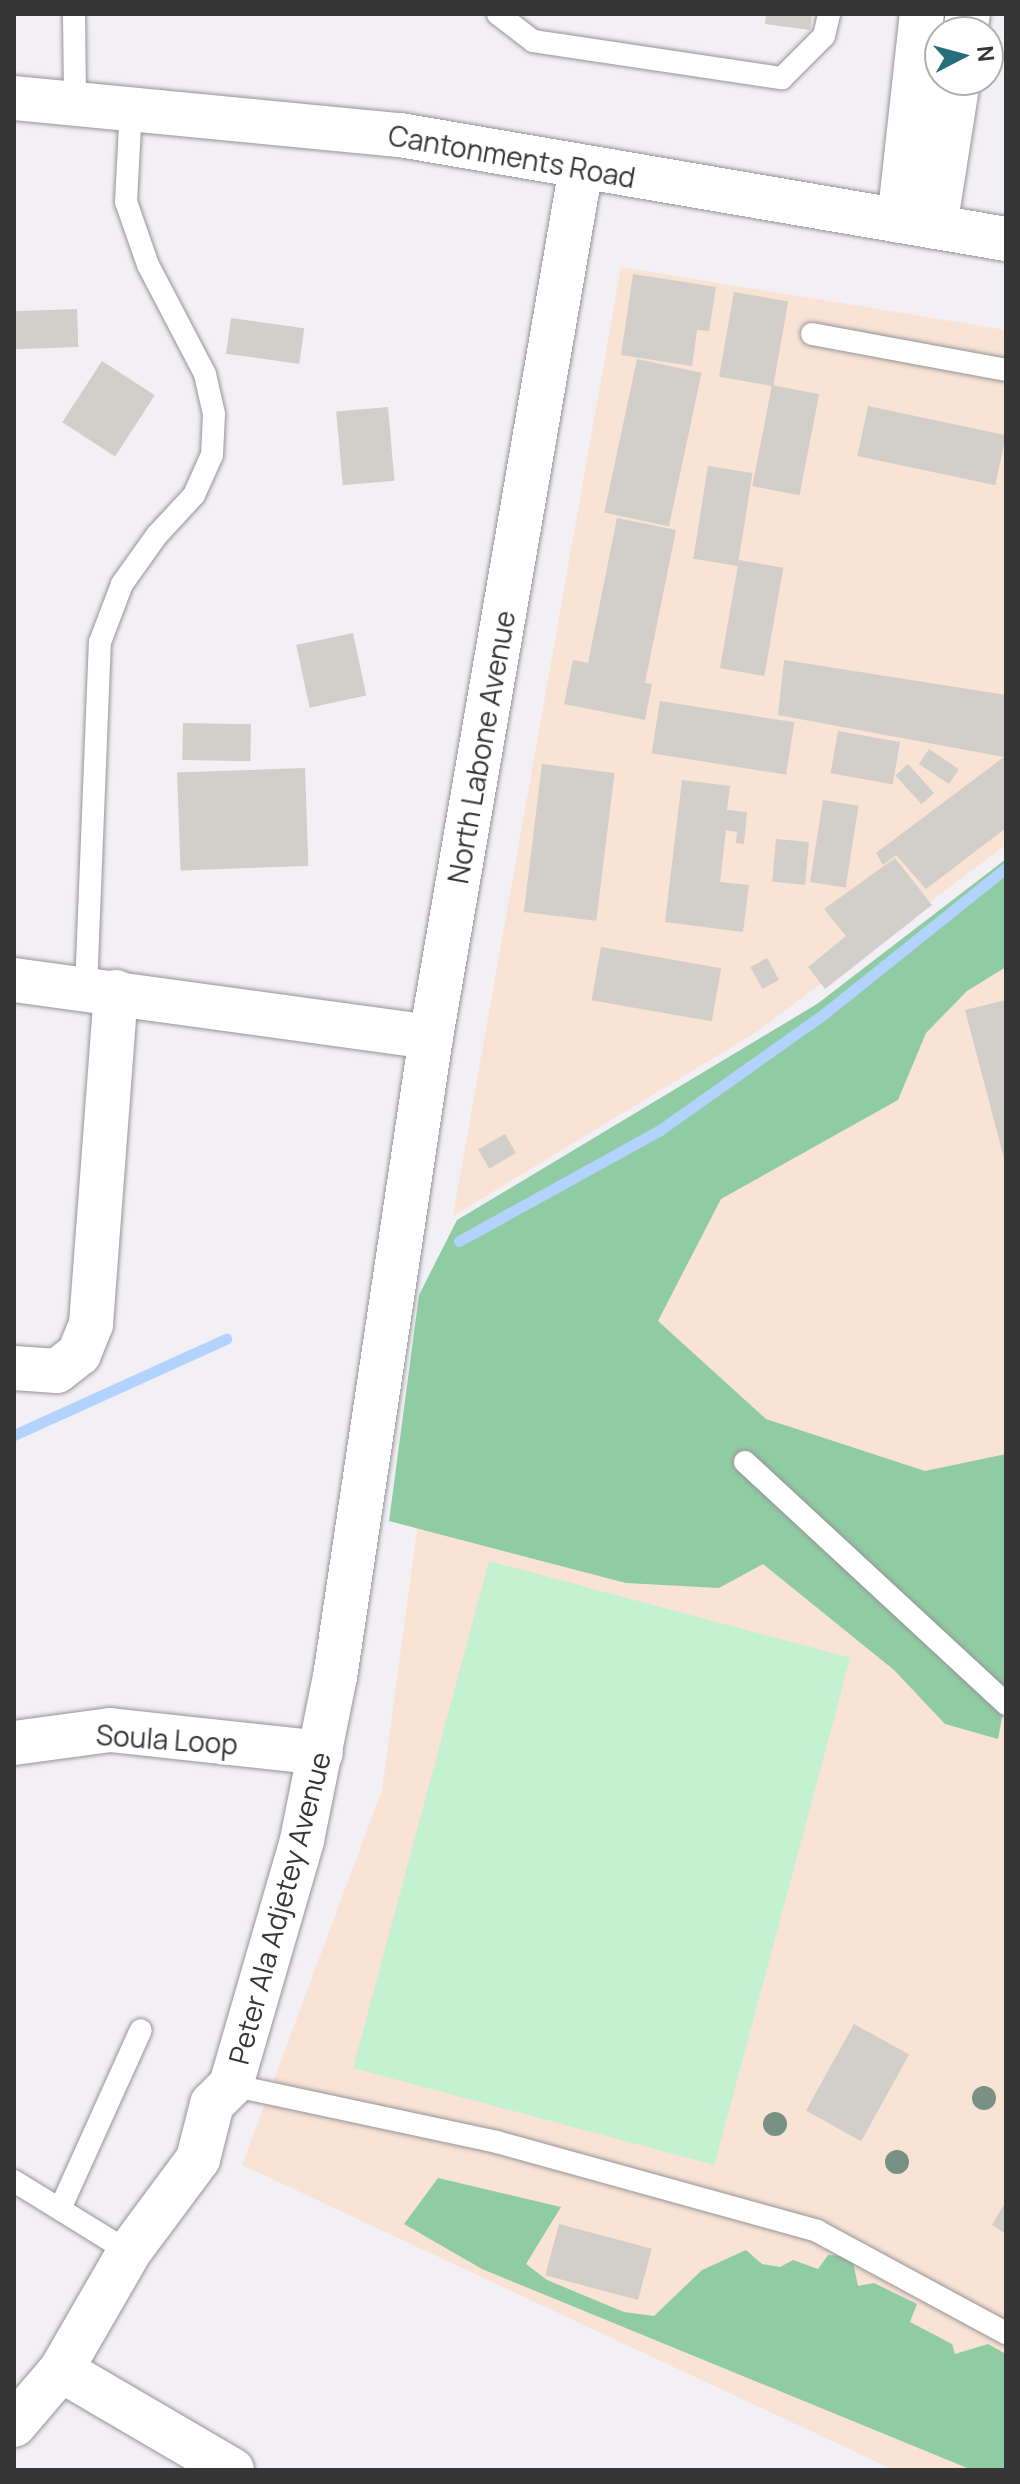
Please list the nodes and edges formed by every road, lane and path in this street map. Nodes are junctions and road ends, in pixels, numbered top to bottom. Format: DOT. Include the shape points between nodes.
graph roads {
  1 [pos="74,14"];
  2 [pos="498,14"];
  3 [pos="829,14"];
  4 [pos="922,14"];
  5 [pos="953,96"];
  6 [pos="14,98"];
  7 [pos="75,102"];
  8 [pos="131,108"];
  9 [pos="581,168"];
  10 [pos="917,224"];
  11 [pos="1006,239"];
  12 [pos="812,334"];
  13 [pos="1006,370"];
  14 [pos="14,980"];
  15 [pos="101,990"];
  16 [pos="431,1037"];
  17 [pos="387,1327"];
  18 [pos="14,1368"];
  19 [pos="745,1462"];
  20 [pos="1006,1704"];
  21 [pos="14,1743"];
  22 [pos="321,1753"];
  23 [pos="141,2030"];
  24 [pos="231,2085"];
  25 [pos="14,2181"];
  26 [pos="60,2209"];
  27 [pos="129,2252"];
  28 [pos="1006,2333"];
  29 [pos="61,2370"];
  30 [pos="14,2425"];
  31 [pos="232,2470"];
  1 -- 7 [label="lane"];
  2 -- 3 [label="lane" via="533,41 782,78 824,36"];
  4 -- 10 [label="street"];
  5 -- 10 [label="street"];
  6 -- 7 [label="street, Cantonments Road"];
  7 -- 8 [label="street, Cantonments Road"];
  8 -- 9 [label="street, Cantonments Road" via="400,135"];
  8 -- 15 [label="lane" via="126,202 148,265 205,374 214,414 212,455 194,495 122,584 100,642"];
  9 -- 10 [label="street, Cantonments Road"];
  9 -- 16 [label="street, North Labone Avenue"];
  10 -- 11 [label="street, Cantonments Road"];
  12 -- 13 [label="lane"];
  14 -- 15 [label="street"];
  15 -- 16 [label="street"];
  15 -- 18 [label="street" via="91,1324 79,1354 57,1371"];
  16 -- 17 [label="street, North Labone Avenue"];
  17 -- 22 [label="street, Peter Ala Adjetey Avenue"];
  19 -- 20 [label="lane"];
  21 -- 22 [label="street, Soula Loop" via="110,1730"];
  22 -- 24 [label="street, Peter Ala Adjetey Avenue" via="298,1855"];
  23 -- 26 [label="lane"];
  24 -- 27 [label="street, Peter Ala Adjetey Avenue" via="212,2104 198,2159"];
  24 -- 28 [label="lane" via="497,2142 817,2231"];
  25 -- 26 [label="lane"];
  26 -- 27 [label="lane"];
  27 -- 29 [label="street, Peter Ala Adjetey Avenue"];
  29 -- 30 [label="street, Peter Ala Adjetey Avenue"];
  29 -- 31 [label="street"];
}
